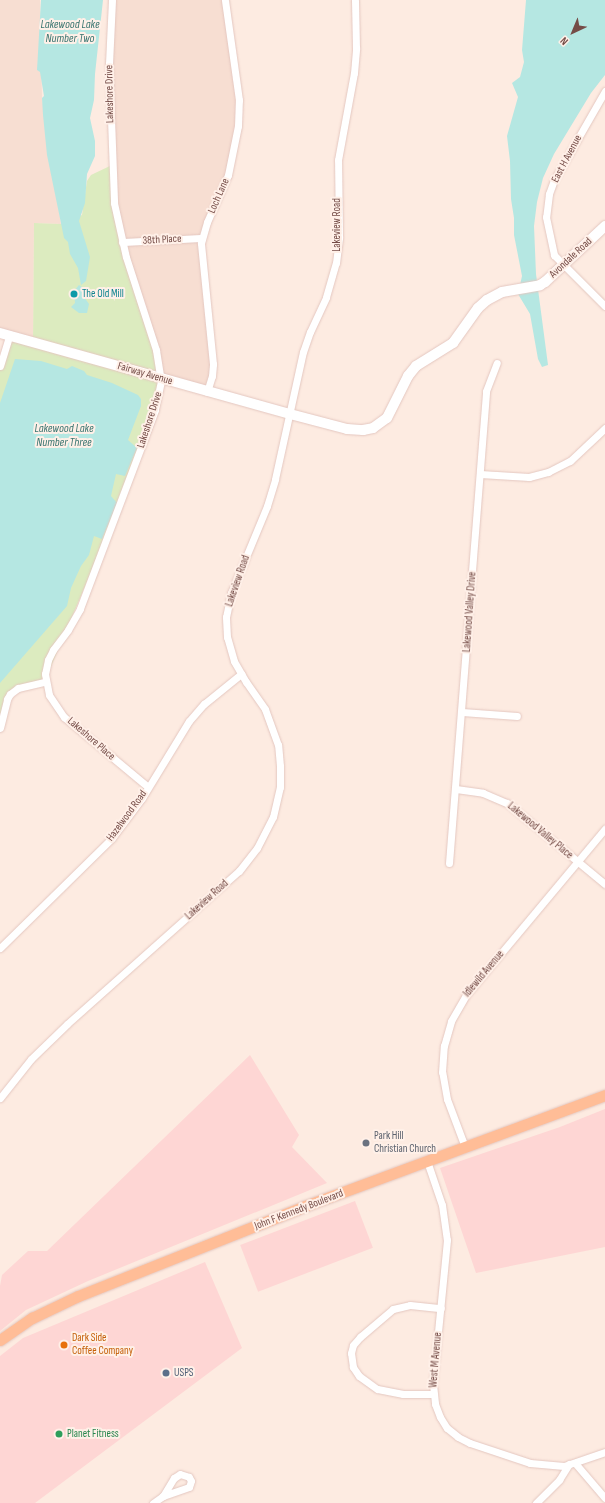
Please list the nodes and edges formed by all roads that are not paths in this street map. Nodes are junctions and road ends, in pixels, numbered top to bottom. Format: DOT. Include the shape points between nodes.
graph roads {
  1 [pos="112,0"];
  2 [pos="225,0"];
  3 [pos="356,0"];
  4 [pos="605,91"];
  5 [pos="605,226"];
  6 [pos="202,238"];
  7 [pos="122,242"];
  8 [pos="564,265"];
  9 [pos="605,306"];
  10 [pos="4,335"];
  11 [pos="497,363"];
  12 [pos="0,366"];
  13 [pos="160,379"];
  14 [pos="207,392"];
  15 [pos="290,414"];
  16 [pos="605,428"];
  17 [pos="480,474"];
  18 [pos="241,674"];
  19 [pos="45,682"];
  20 [pos="462,712"];
  21 [pos="518,716"];
  22 [pos="0,728"];
  23 [pos="148,788"];
  24 [pos="456,789"];
  25 [pos="605,829"];
  26 [pos="578,862"];
  27 [pos="449,863"];
  28 [pos="605,884"];
  29 [pos="0,948"];
  30 [pos="605,1095"];
  31 [pos="0,1098"];
  32 [pos="465,1147"];
  33 [pos="427,1161"];
  34 [pos="441,1308"];
  35 [pos="0,1340"];
  36 [pos="433,1394"];
  37 [pos="605,1452"];
  38 [pos="572,1464"];
  39 [pos="163,1496"];
  40 [pos="605,1498"];
  41 [pos="153,1503"];
  42 [pos="536,1503"];
  1 -- 7 [label="street, Lakeshore Drive" via="109,64 112,165 114,203"];
  2 -- 6 [label="street, Loch Lane" via="238,100 238,126 228,175"];
  3 -- 15 [label="street, Lakeview Road" via="354,73 338,160 339,236 336,263 326,297 303,352"];
  4 -- 8 [label="street, East H Avenue" via="565,159 549,194 546,217 552,249"];
  5 -- 8 [label="street, Avondale Road"];
  6 -- 7 [label="street, 38th Place"];
  6 -- 14 [label="street, Loch Lane" via="201,256 212,364 212,376"];
  7 -- 13 [label="street, Lakeshore Drive" via="156,350"];
  8 -- 9 [label="street, East H Avenue"];
  8 -- 15 [label="street, Avondale Road" via="540,285 502,292 487,300 478,308 453,343 416,366 402,385 394,407 380,425 356,430"];
  10 -- 12 [label="street"];
  10 -- 13 [label="street, Fairway Avenue"];
  11 -- 17 [label="street, Lakewood Valley Drive" via="486,390"];
  13 -- 14 [label="street, Fairway Avenue"];
  13 -- 19 [label="street, Lakeshore Drive" via="155,410 78,615 48,660"];
  14 -- 15 [label="street, Fairway Avenue"];
  15 -- 18 [label="street, Lakeview Road" via="267,506 231,593 226,616 230,650"];
  16 -- 17 [label="street" via="570,461 548,472 529,476"];
  17 -- 20 [label="street, Lakewood Valley Drive"];
  18 -- 23 [label="street, Hazelwood Road" via="198,710 189,721"];
  18 -- 31 [label="street, Lakeview Road" via="271,721 279,752 280,787 277,803 263,838 239,871 43,1046"];
  19 -- 22 [label="street" via="18,688 10,694"];
  19 -- 23 [label="street, Lakeshore Place" via="49,695 64,716"];
  20 -- 21 [label="street"];
  20 -- 24 [label="street, Lakewood Valley Drive"];
  23 -- 29 [label="street, Hazelwood Road" via="112,838"];
  24 -- 26 [label="street, Lakewood Valley Place" via="483,792 507,803"];
  24 -- 27 [label="street, Lakewood Valley Drive"];
  25 -- 26 [label="street, Idlewild Avenue"];
  26 -- 28 [label="street, Lakewood Valley Place"];
  26 -- 32 [label="street, Idlewild Avenue" via="466,995 449,1026 442,1072"];
  30 -- 32 [label="main road, John F Kennedy Boulevard"];
  32 -- 33 [label="main road, John F Kennedy Boulevard"];
  33 -- 34 [label="street, West M Avenue" via="442,1205 446,1226 447,1255"];
  33 -- 35 [label="main road, John F Kennedy Boulevard" via="305,1206 78,1296 32,1318"];
  34 -- 36 [label="street, West M Avenue"];
  34 -- 36 [label="street" via="410,1305 393,1309 360,1337 353,1345 351,1353 353,1367 359,1376 377,1389 403,1394"];
  36 -- 38 [label="street, West M Avenue" via="440,1417 447,1428 464,1440 530,1462"];
  37 -- 38 [label="street, West M Avenue"];
  38 -- 40 [label="street"];
  38 -- 42 [label="street"];
  39 -- 41 [label="street"];
}
